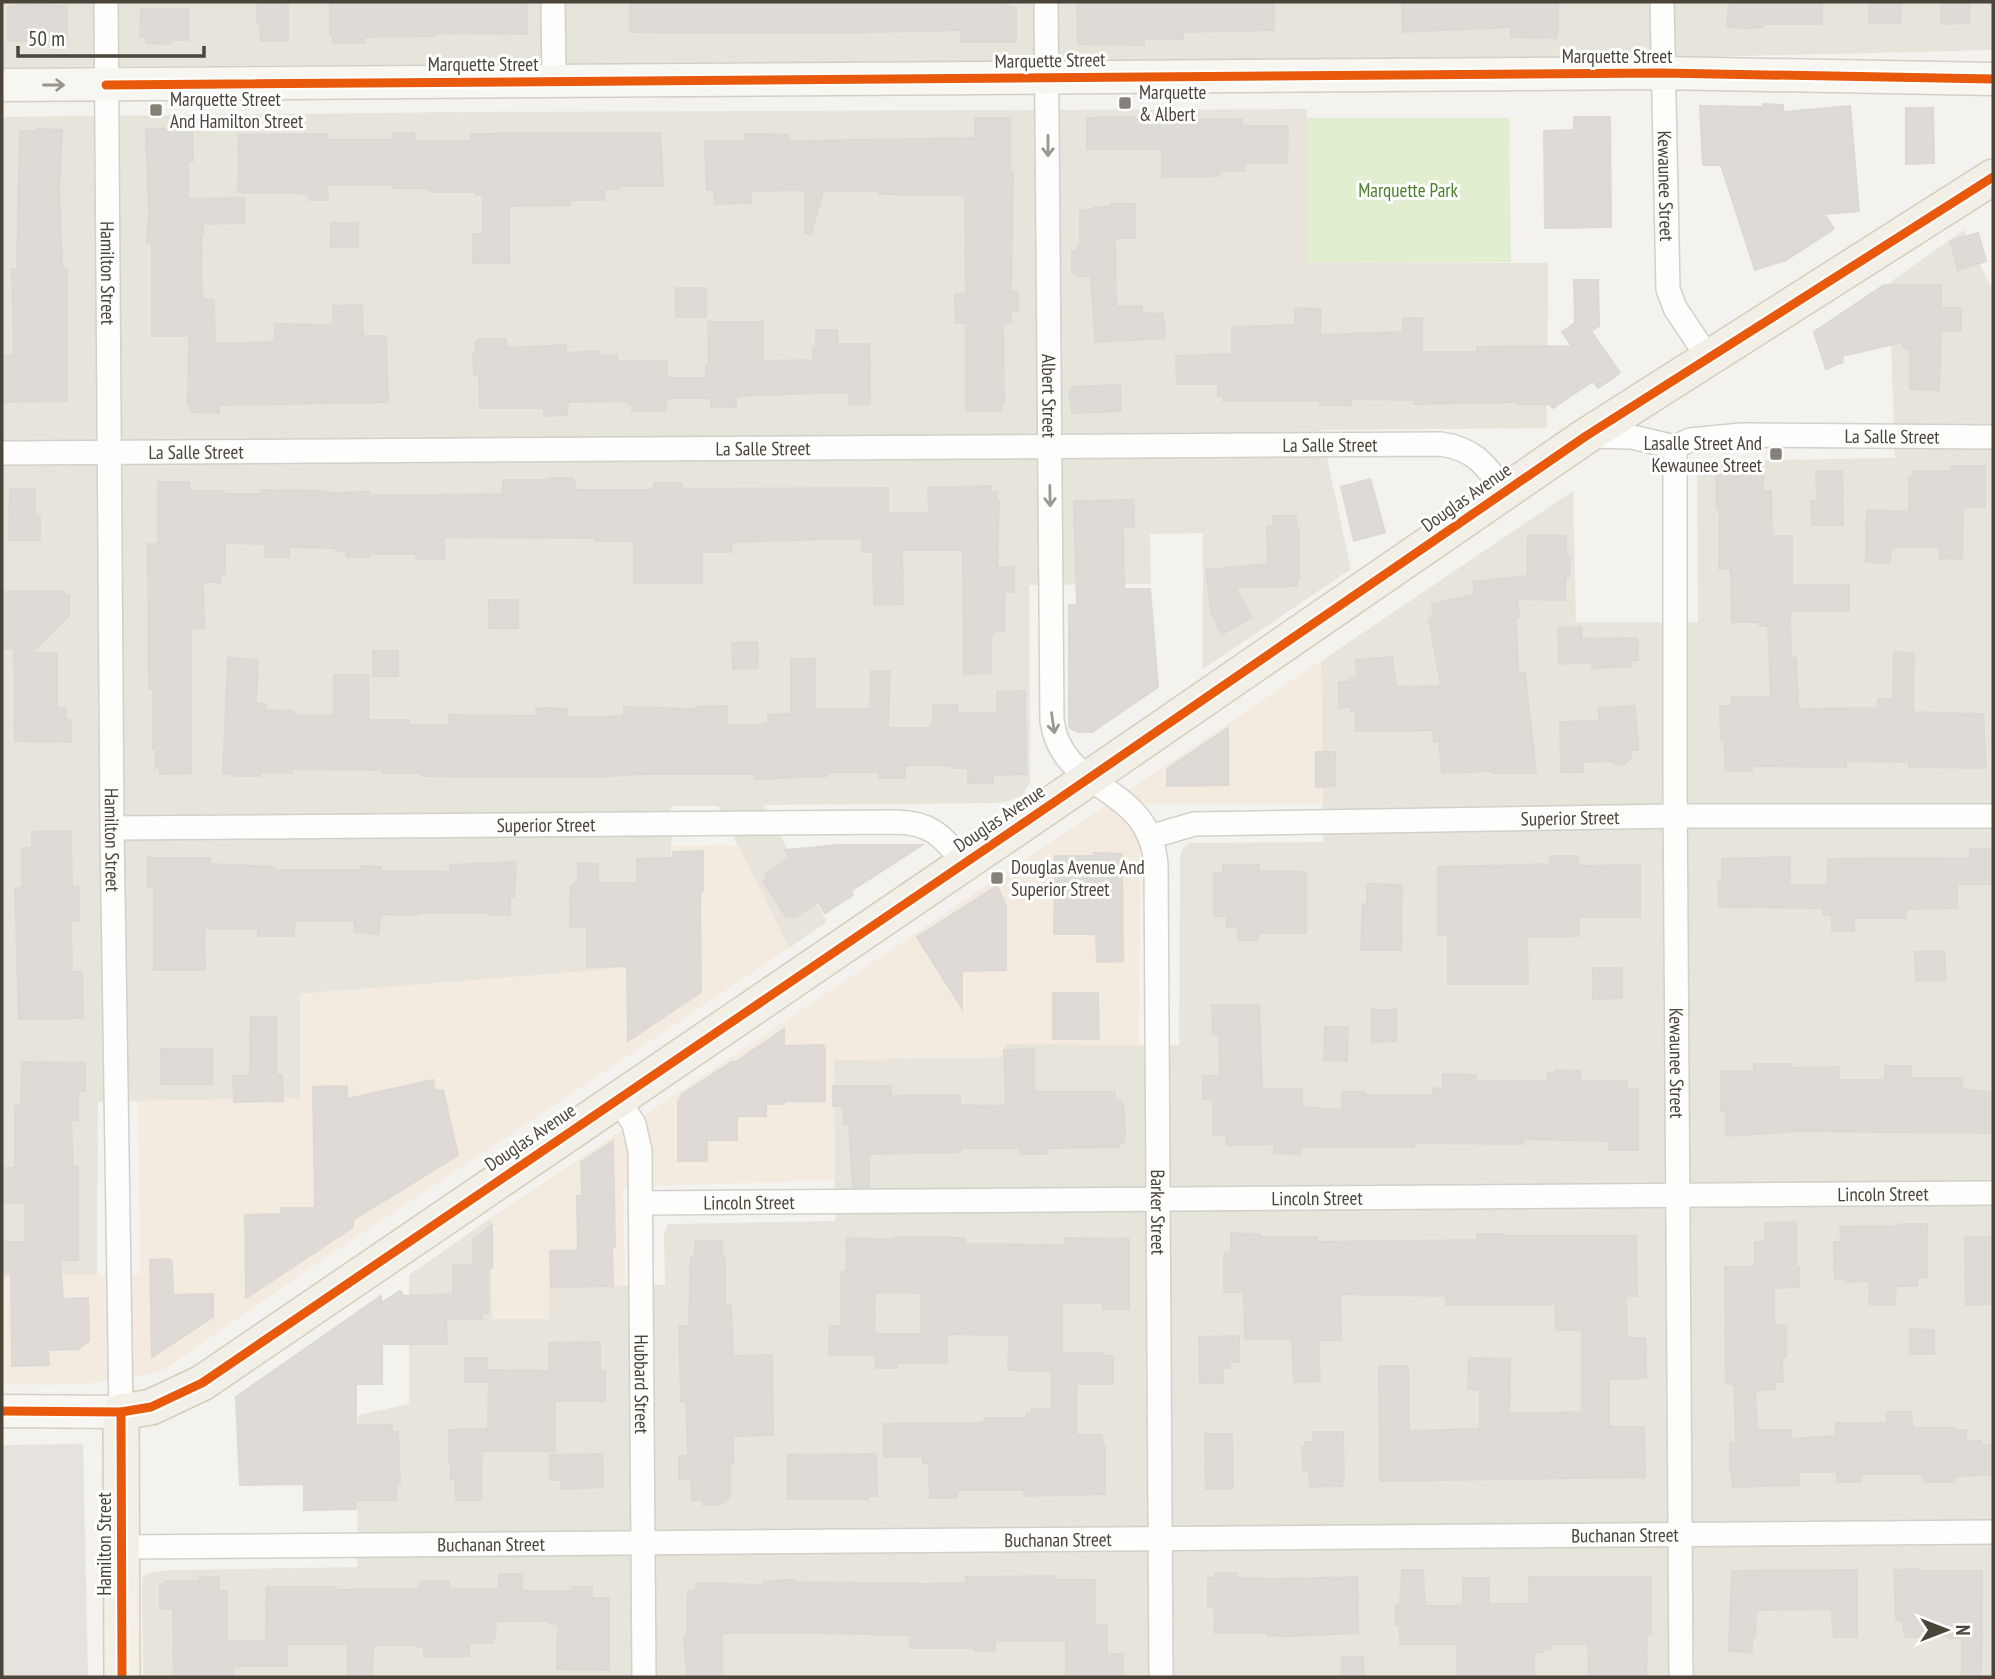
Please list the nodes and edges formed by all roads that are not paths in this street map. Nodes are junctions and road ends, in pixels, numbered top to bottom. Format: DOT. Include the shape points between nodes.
graph roads {
  1 [pos="106,2"];
  2 [pos="553,2"];
  3 [pos="1046,2"];
  4 [pos="1662,2"];
  5 [pos="1662,73"];
  6 [pos="1047,78"];
  7 [pos="1993,79"];
  8 [pos="554,81"];
  9 [pos="2,85"];
  10 [pos="106,85"];
  11 [pos="1993,177"];
  12 [pos="1709,359"];
  13 [pos="1586,436"];
  14 [pos="1993,437"];
  15 [pos="1050,445"];
  16 [pos="1675,447"];
  17 [pos="109,452"];
  18 [pos="2,453"];
  19 [pos="1505,491"];
  20 [pos="1088,778"];
  21 [pos="1675,816"];
  22 [pos="1993,816"];
  23 [pos="112,828"];
  24 [pos="1150,837"];
  25 [pos="964,862"];
  26 [pos="617,1098"];
  27 [pos="1993,1193"];
  28 [pos="1678,1195"];
  29 [pos="1157,1199"];
  30 [pos="641,1203"];
  31 [pos="2,1411"];
  32 [pos="121,1412"];
  33 [pos="1993,1532"];
  34 [pos="1681,1535"];
  35 [pos="1160,1539"];
  36 [pos="643,1543"];
  37 [pos="122,1547"];
  38 [pos="122,1677"];
  39 [pos="644,1677"];
  40 [pos="1161,1677"];
  41 [pos="1681,1677"];
  1 -- 10 [label="street, Hamilton Street"];
  2 -- 8 [label="street"];
  3 -- 6 [label="street, Albert Street"];
  4 -- 5 [label="street, Kewaunee Street"];
  5 -- 6 [label="street, Marquette Street"];
  5 -- 7 [label="street, Marquette Street"];
  5 -- 12 [label="street, Kewaunee Street" via="1668,289 1675,309"];
  6 -- 8 [label="street, Marquette Street"];
  6 -- 15 [label="street, Albert Street, one-way"];
  8 -- 10 [label="street, Marquette Street"];
  9 -- 10 [label="street, Marquette Street, one-way"];
  10 -- 17 [label="street, Hamilton Street"];
  11 -- 12 [label="main road, Douglas Avenue"];
  12 -- 13 [label="main road, Douglas Avenue"];
  13 -- 16 [label="street, La Salle Street" via="1632,437"];
  13 -- 19 [label="main road, Douglas Avenue"];
  14 -- 16 [label="street, La Salle Street" via="1742,435 1690,440"];
  15 -- 17 [label="street, La Salle Street"];
  15 -- 19 [label="street, La Salle Street" via="1440,444 1474,455"];
  15 -- 20 [label="street, Albert Street, one-way" via="1052,720 1060,747"];
  16 -- 21 [label="street, Kewaunee Street"];
  17 -- 18 [label="street, La Salle Street"];
  17 -- 23 [label="street, Hamilton Street"];
  19 -- 20 [label="main road, Douglas Avenue"];
  20 -- 24 [label="street, Barker Street" via="1129,805"];
  20 -- 25 [label="main road, Douglas Avenue"];
  21 -- 22 [label="street, Superior Street"];
  21 -- 24 [label="street, Superior Street" via="1194,824"];
  21 -- 28 [label="street, Kewaunee Street"];
  23 -- 25 [label="street, Superior Street" via="897,822 930,828"];
  23 -- 32 [label="street, Hamilton Street"];
  24 -- 29 [label="street, Barker Street" via="1156,864"];
  25 -- 26 [label="main road, Douglas Avenue"];
  26 -- 30 [label="street, Hubbard Street" via="638,1136"];
  26 -- 32 [label="main road, Douglas Avenue" via="202,1383 150,1407"];
  27 -- 28 [label="street, Lincoln Street"];
  28 -- 29 [label="street, Lincoln Street"];
  28 -- 34 [label="street, Kewaunee Street"];
  29 -- 30 [label="street, Lincoln Street"];
  29 -- 35 [label="street, Barker Street"];
  30 -- 36 [label="street, Hubbard Street"];
  31 -- 32 [label="street, Douglas Avenue"];
  32 -- 37 [label="main road, Hamilton Street"];
  33 -- 34 [label="street, Buchanan Street"];
  34 -- 35 [label="street, Buchanan Street"];
  34 -- 41 [label="street, Kewaunee Street"];
  35 -- 36 [label="street, Buchanan Street"];
  35 -- 40 [label="street, Barker Street"];
  36 -- 37 [label="street, Buchanan Street"];
  36 -- 39 [label="street, Hubbard Street"];
  37 -- 38 [label="main road, Hamilton Street"];
}
